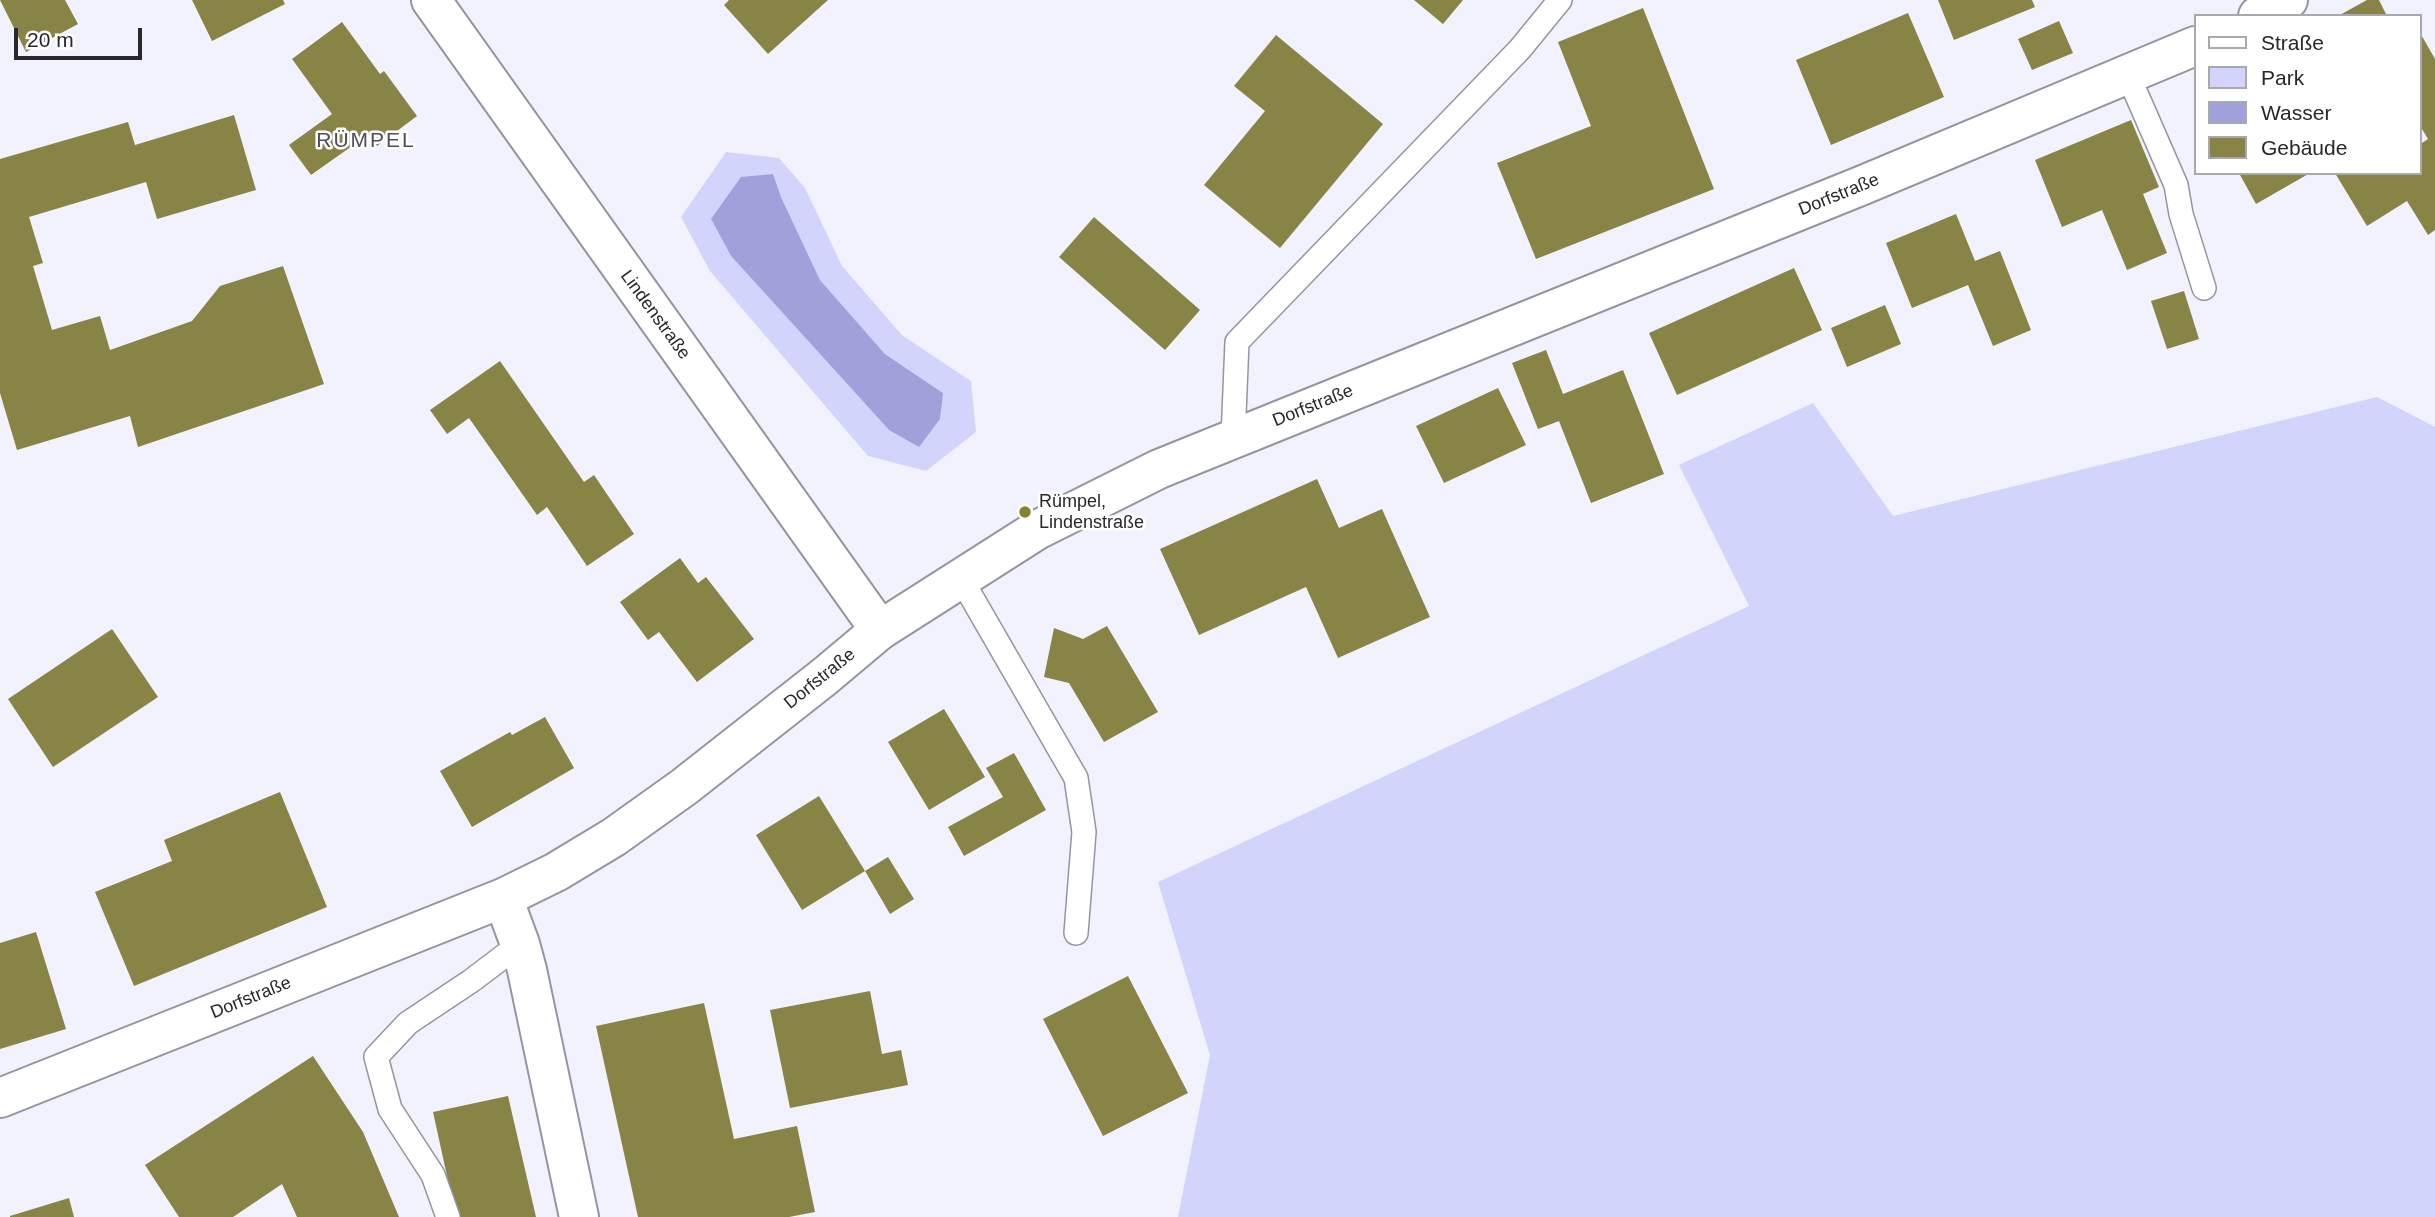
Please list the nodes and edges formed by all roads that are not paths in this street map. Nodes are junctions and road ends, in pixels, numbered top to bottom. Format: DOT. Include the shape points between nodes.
graph roads {
  1 [pos="430,0"];
  2 [pos="1560,0"];
  3 [pos="2288,0"];
  4 [pos="2263,14"];
  5 [pos="2194,46"];
  6 [pos="2128,75"];
  7 [pos="2204,288"];
  8 [pos="1233,438"];
  9 [pos="960,577"];
  10 [pos="880,629"];
  11 [pos="503,898"];
  12 [pos="1076,933"];
  13 [pos="520,944"];
  14 [pos="0,1098"];
  15 [pos="448,1217"];
  16 [pos="579,1217"];
  1 -- 10 [label="street, Lindenstraße"];
  2 -- 8 [label="lane" via="1520,49 1237,342"];
  3 -- 4 [label="street"];
  5 -- 6 [label="street, Dorfstraße"];
  6 -- 7 [label="lane" via="2176,185"];
  6 -- 8 [label="street, Dorfstraße"];
  8 -- 9 [label="street, Dorfstraße" via="1057,520"];
  9 -- 10 [label="street, Dorfstraße"];
  9 -- 12 [label="lane" via="1076,778 1084,832"];
  10 -- 11 [label="street, Dorfstraße" via="695,779 614,837"];
  11 -- 13 [label="street"];
  11 -- 14 [label="street, Dorfstraße"];
  13 -- 15 [label="lane" via="408,1023 376,1057 390,1109 433,1175"];
  13 -- 16 [label="street"];
}
